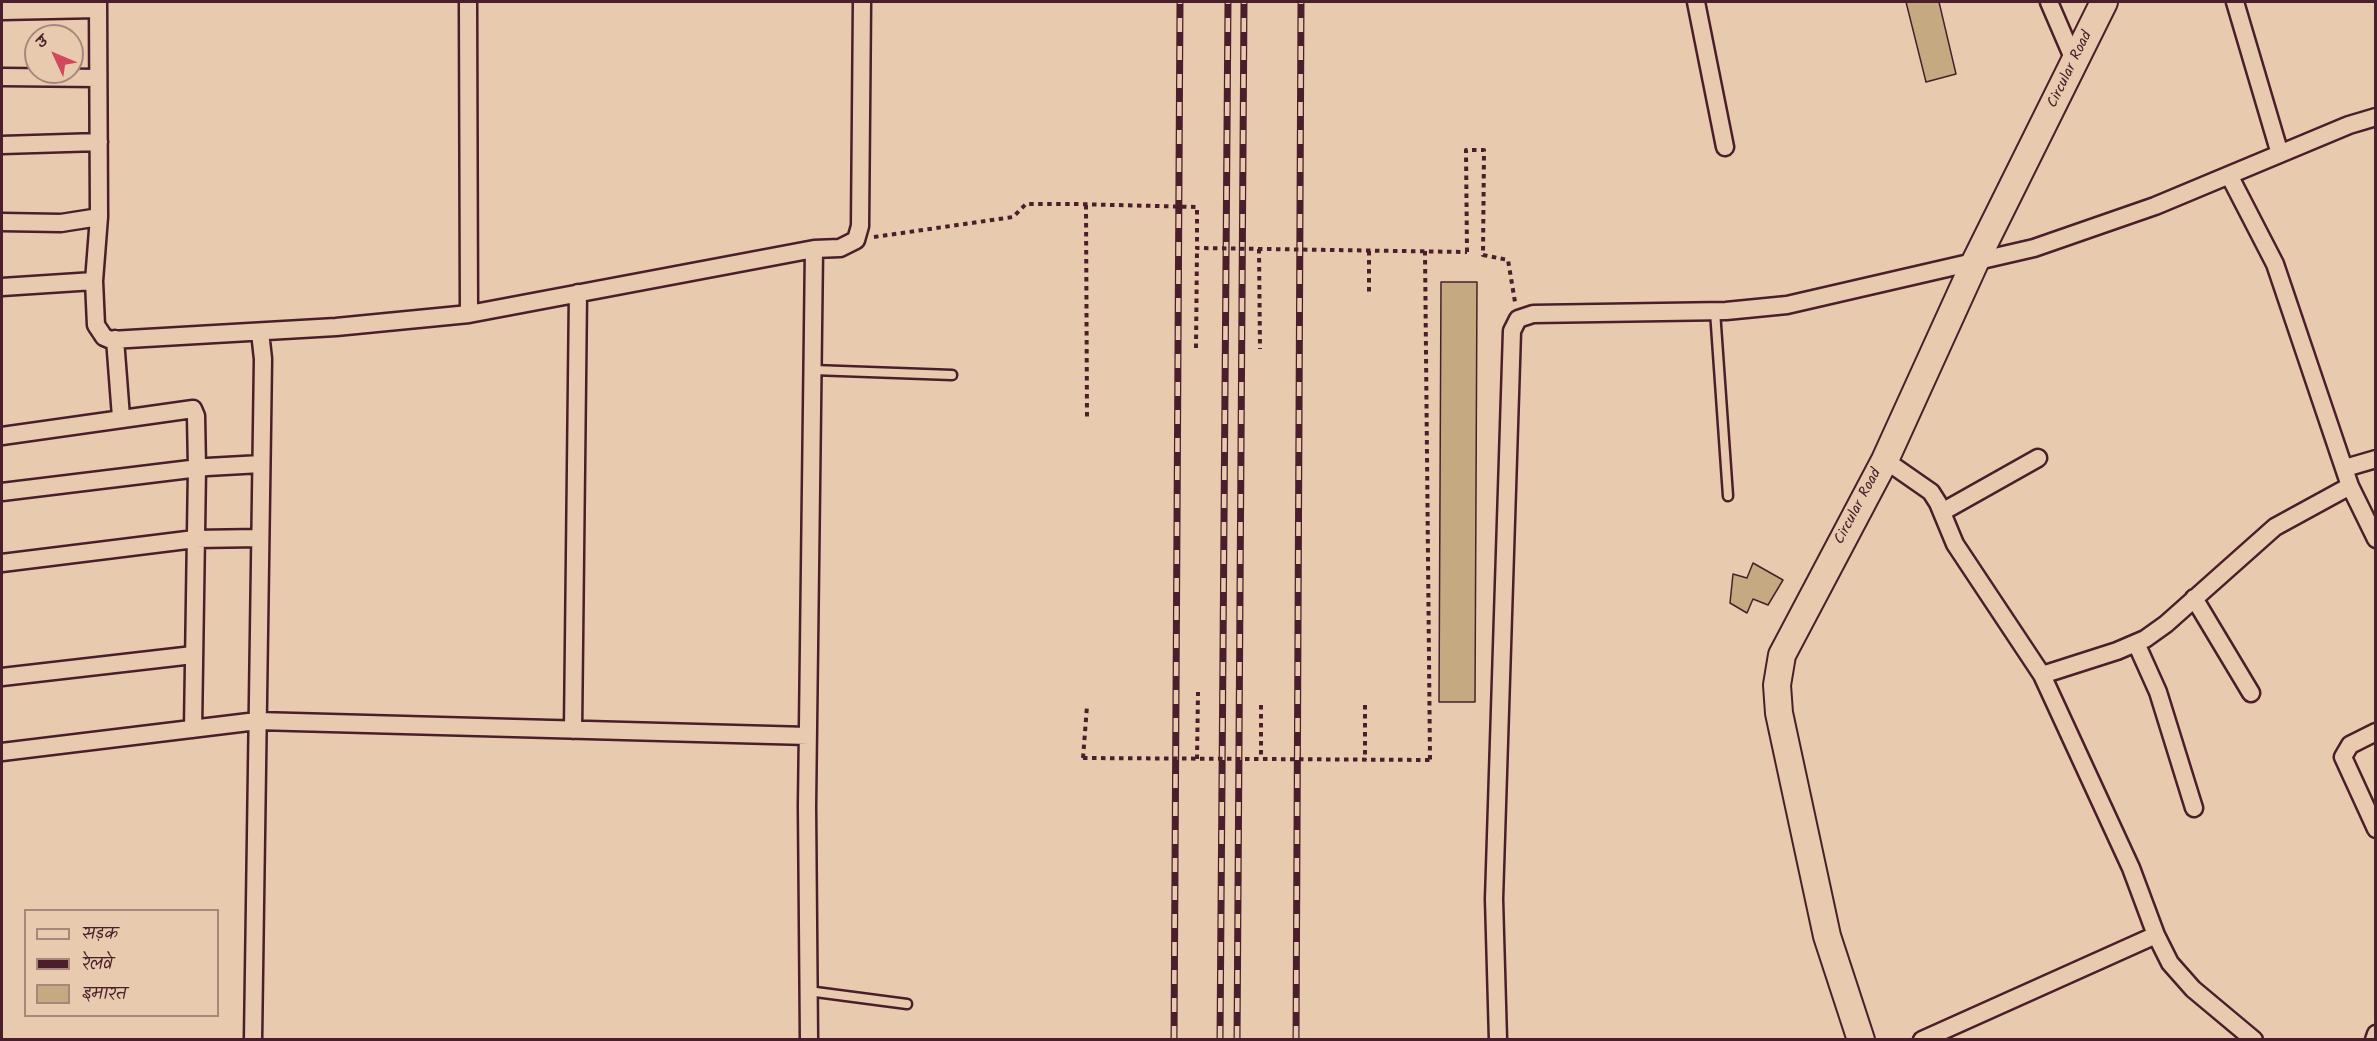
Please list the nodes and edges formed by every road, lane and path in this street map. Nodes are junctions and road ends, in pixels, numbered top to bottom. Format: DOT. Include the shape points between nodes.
graph roads {
  1 [pos="468,2"];
  2 [pos="862,2"];
  3 [pos="1696,2"];
  4 [pos="2049,2"];
  5 [pos="2104,2"];
  6 [pos="2235,2"];
  7 [pos="98,5"];
  8 [pos="2,11"];
  9 [pos="2074,60"];
  10 [pos="2,77"];
  11 [pos="98,78"];
  12 [pos="2376,117"];
  13 [pos="99,142"];
  14 [pos="2,145"];
  15 [pos="1725,147"];
  16 [pos="2280,154"];
  17 [pos="2229,175"];
  18 [pos="1086,205"];
  19 [pos="99,217"];
  20 [pos="2,222"];
  21 [pos="856,240"];
  22 [pos="1197,248"];
  23 [pos="814,249"];
  24 [pos="1259,249"];
  25 [pos="1369,251"];
  26 [pos="1425,251"];
  27 [pos="1976,260"];
  28 [pos="94,281"];
  29 [pos="2,287"];
  30 [pos="578,293"];
  31 [pos="1370,295"];
  32 [pos="1715,311"];
  33 [pos="469,314"];
  34 [pos="1518,319"];
  35 [pos="260,332"];
  36 [pos="116,339"];
  37 [pos="1196,348"];
  38 [pos="1260,349"];
  39 [pos="813,370"];
  40 [pos="952,375"];
  41 [pos="121,417"];
  42 [pos="1086,419"];
  43 [pos="2,436"];
  44 [pos="2038,458"];
  45 [pos="2376,459"];
  46 [pos="1885,460"];
  47 [pos="261,464"];
  48 [pos="197,468"];
  49 [pos="2345,468"];
  50 [pos="2350,486"];
  51 [pos="2,492"];
  52 [pos="1728,496"];
  53 [pos="1941,512"];
  54 [pos="260,538"];
  55 [pos="195,539"];
  56 [pos="2376,539"];
  57 [pos="2,563"];
  58 [pos="2194,598"];
  59 [pos="2136,643"];
  60 [pos="193,655"];
  61 [pos="2042,675"];
  62 [pos="2,677"];
  63 [pos="1198,692"];
  64 [pos="2251,693"];
  65 [pos="1261,705"];
  66 [pos="1365,705"];
  67 [pos="1087,706"];
  68 [pos="257,721"];
  69 [pos="193,729"];
  70 [pos="573,730"];
  71 [pos="2376,732"];
  72 [pos="808,736"];
  73 [pos="2,752"];
  74 [pos="1197,759"];
  75 [pos="1261,759"];
  76 [pos="1365,760"];
  77 [pos="2194,808"];
  78 [pos="2376,829"];
  79 [pos="2156,934"];
  80 [pos="808,991"];
  81 [pos="907,1004"];
  82 [pos="2376,1034"];
  83 [pos="253,1040"];
  84 [pos="809,1040"];
  85 [pos="1497,1040"];
  86 [pos="1861,1040"];
  87 [pos="1922,1040"];
  88 [pos="2254,1040"];
  89 [pos="2374,1040"];
  1 -- 33 [label="street"];
  2 -- 21 [label="street" via="860,226"];
  3 -- 15 [label="street"];
  4 -- 9 [label="street"];
  5 -- 9 [label="main road, Circular Road"];
  6 -- 16 [label="street"];
  7 -- 8 [label="street"];
  7 -- 11 [label="street"];
  9 -- 27 [label="main road, Circular Road"];
  10 -- 11 [label="street"];
  11 -- 13 [label="street"];
  12 -- 16 [label="street"];
  13 -- 14 [label="street"];
  13 -- 19 [label="street"];
  16 -- 17 [label="street"];
  17 -- 27 [label="street" via="2094,229 2034,248"];
  17 -- 49 [label="street" via="2276,264"];
  18 -- 21 [label="path, bridge" via="1026,204 1012,217"];
  18 -- 22 [label="path, bridge" via="1197,207"];
  18 -- 42 [label="path"];
  19 -- 20 [label="street" via="61,223"];
  19 -- 28 [label="street"];
  21 -- 23 [label="street" via="840,248"];
  22 -- 24 [label="path, bridge"];
  22 -- 37 [label="path"];
  23 -- 30 [label="street"];
  23 -- 39 [label="street"];
  24 -- 25 [label="path, bridge"];
  24 -- 38 [label="path"];
  25 -- 26 [label="path, bridge"];
  25 -- 31 [label="path"];
  26 -- 34 [label="path, bridge" via="1467,252 1466,150 1484,150 1482,255 1508,260"];
  26 -- 76 [label="path, bridge" via="1430,760"];
  27 -- 32 [label="street" via="1787,305"];
  27 -- 46 [label="main road, Circular Road"];
  28 -- 29 [label="street"];
  28 -- 36 [label="street" via="96,325 104,337"];
  30 -- 33 [label="street"];
  30 -- 70 [label="street"];
  32 -- 34 [label="street" via="1533,314"];
  32 -- 52 [label="lane"];
  33 -- 35 [label="street"];
  34 -- 85 [label="street" via="1512,331 1495,887"];
  35 -- 36 [label="street"];
  35 -- 47 [label="street"];
  36 -- 41 [label="street"];
  39 -- 40 [label="lane"];
  39 -- 72 [label="street"];
  41 -- 43 [label="street"];
  41 -- 48 [label="street" via="193,409"];
  44 -- 53 [label="street"];
  45 -- 49 [label="street"];
  46 -- 53 [label="street" via="1931,492"];
  46 -- 86 [label="main road, Circular Road" via="1794,629 1782,655 1777,685 1779,713 1827,936"];
  47 -- 48 [label="street"];
  47 -- 54 [label="street"];
  48 -- 51 [label="street"];
  48 -- 55 [label="street"];
  49 -- 50 [label="street"];
  50 -- 56 [label="street"];
  50 -- 58 [label="street" via="2275,527"];
  53 -- 61 [label="street" via="1955,544"];
  54 -- 55 [label="street"];
  54 -- 68 [label="street"];
  55 -- 57 [label="street"];
  55 -- 60 [label="street"];
  58 -- 59 [label="street" via="2166,624"];
  58 -- 64 [label="street"];
  59 -- 61 [label="street"];
  59 -- 77 [label="street" via="2162,703"];
  60 -- 62 [label="street"];
  60 -- 69 [label="street"];
  61 -- 79 [label="street" via="2132,868"];
  63 -- 74 [label="path"];
  65 -- 75 [label="path"];
  66 -- 76 [label="path"];
  67 -- 74 [label="path, bridge" via="1083,758"];
  68 -- 69 [label="street"];
  68 -- 70 [label="street"];
  68 -- 83 [label="street"];
  69 -- 73 [label="street"];
  70 -- 72 [label="street"];
  71 -- 78 [label="street" via="2350,745 2343,757"];
  72 -- 80 [label="street"];
  74 -- 75 [label="path, bridge"];
  75 -- 76 [label="path, bridge"];
  79 -- 87 [label="street"];
  79 -- 88 [label="street" via="2170,963 2193,989"];
  80 -- 81 [label="lane"];
  80 -- 84 [label="street"];
  82 -- 89 [label="street"];
}
